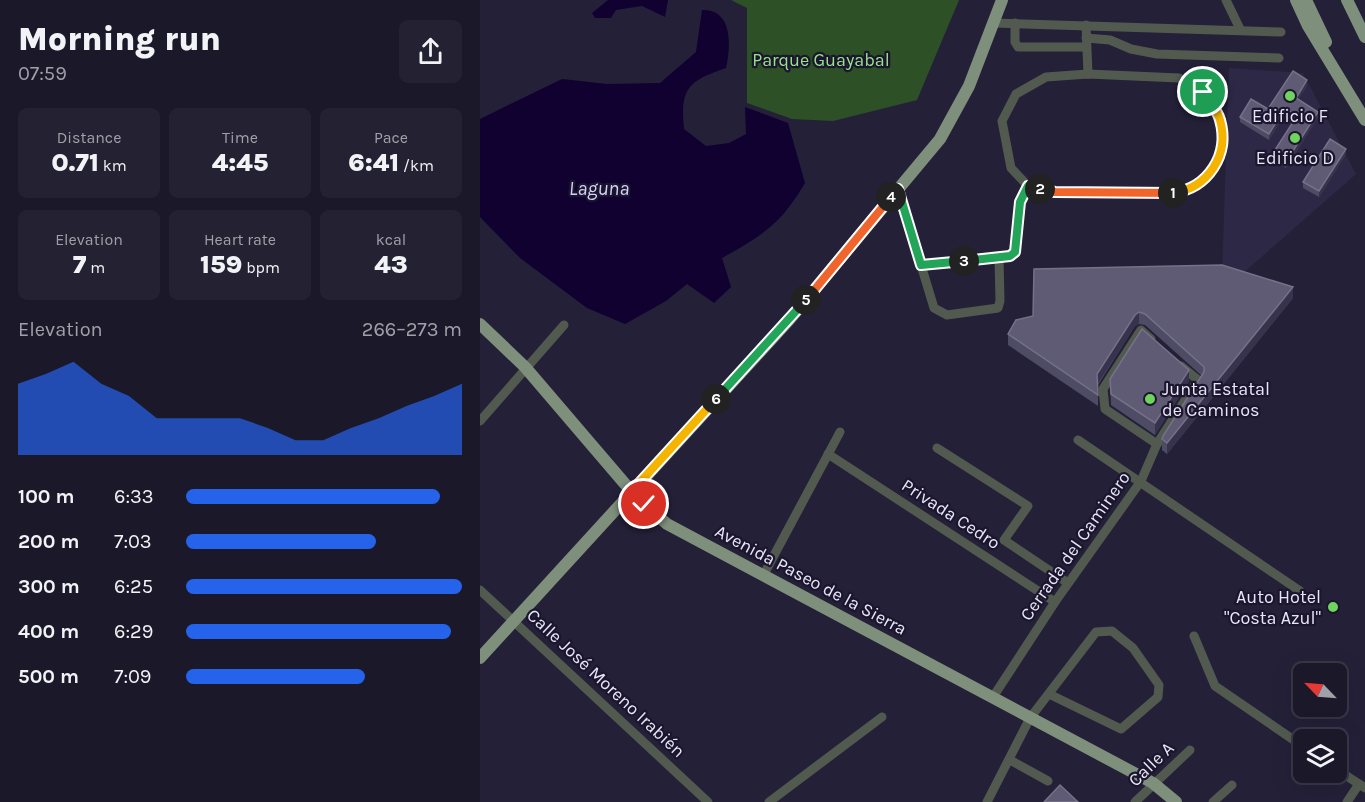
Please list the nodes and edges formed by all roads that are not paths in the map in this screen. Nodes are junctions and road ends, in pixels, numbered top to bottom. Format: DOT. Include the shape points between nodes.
graph roads {
  1 [pos="1002,0"];
  2 [pos="1226,0"];
  3 [pos="1296,0"];
  4 [pos="1306,0"];
  5 [pos="1347,0"];
  6 [pos="994,23"];
  7 [pos="1015,23"];
  8 [pos="1086,25"];
  9 [pos="1240,29"];
  10 [pos="1281,32"];
  11 [pos="1365,37"];
  12 [pos="1086,43"];
  13 [pos="1279,58"];
  14 [pos="1088,74"];
  15 [pos="1350,93"];
  16 [pos="1365,120"];
  17 [pos="1028,186"];
  18 [pos="898,189"];
  19 [pos="999,258"];
  20 [pos="921,265"];
  21 [pos="480,324"];
  22 [pos="564,325"];
  23 [pos="1157,344"];
  24 [pos="1173,358"];
  25 [pos="525,367"];
  26 [pos="480,421"];
  27 [pos="840,432"];
  28 [pos="1078,440"];
  29 [pos="1157,444"];
  30 [pos="937,448"];
  31 [pos="828,454"];
  32 [pos="1141,481"];
  33 [pos="632,491"];
  34 [pos="763,576"];
  35 [pos="1068,583"];
  36 [pos="480,590"];
  37 [pos="1300,591"];
  38 [pos="1055,602"];
  39 [pos="514,620"];
  40 [pos="1194,636"];
  41 [pos="480,658"];
  42 [pos="1049,694"];
  43 [pos="993,697"];
  44 [pos="882,717"];
  45 [pos="1030,718"];
  46 [pos="1293,739"];
  47 [pos="1190,750"];
  48 [pos="1010,760"];
  49 [pos="1347,776"];
  50 [pos="1048,781"];
  51 [pos="1153,783"];
  52 [pos="1232,784"];
  53 [pos="1362,786"];
  54 [pos="708,802"];
  55 [pos="769,802"];
  56 [pos="987,802"];
  57 [pos="1135,802"];
  58 [pos="1176,802"];
  59 [pos="1213,802"];
  60 [pos="1347,802"];
  1 -- 6 [label="main road"];
  2 -- 9 [label="street"];
  3 -- 15 [label="main road"];
  4 -- 15 [label="main road"];
  5 -- 11 [label="main road"];
  6 -- 7 [label="street"];
  6 -- 18 [label="main road" via="969,86 940,139"];
  7 -- 8 [label="street"];
  7 -- 12 [label="street" via="1018,47"];
  8 -- 9 [label="street"];
  8 -- 12 [label="street"];
  9 -- 10 [label="street"];
  12 -- 13 [label="street" via="1110,40 1156,54"];
  12 -- 14 [label="street"];
  14 -- 17 [label="street" via="1046,77 1016,94 1002,121 1011,168"];
  14 -- 17 [label="street" via="1179,78 1203,92 1220,118 1224,143 1214,169 1195,187 1175,194 1055,192"];
  15 -- 16 [label="main road"];
  17 -- 19 [label="street" via="1020,202 1015,252"];
  18 -- 20 [label="street"];
  18 -- 33 [label="main road" via="789,320"];
  19 -- 20 [label="street"];
  19 -- 20 [label="street" via="998,308 947,315 934,308"];
  21 -- 25 [label="main road, Avenida Paseo de la Sierra"];
  22 -- 25 [label="street"];
  23 -- 29 [label="street" via="1141,330 1103,388 1105,409"];
  24 -- 29 [label="street, Cerrada del Caminero" via="1198,380"];
  25 -- 26 [label="street"];
  25 -- 33 [label="main road, Avenida Paseo de la Sierra"];
  27 -- 31 [label="street"];
  28 -- 32 [label="street"];
  29 -- 32 [label="street, Cerrada del Caminero"];
  30 -- 35 [label="street" via="1028,506 1004,540"];
  31 -- 34 [label="street"];
  31 -- 38 [label="street, Privada Cedro"];
  32 -- 35 [label="street, Cerrada del Caminero"];
  32 -- 37 [label="street"];
  33 -- 34 [label="main road, Avenida Paseo de la Sierra" via="667,524"];
  33 -- 39 [label="main road"];
  34 -- 43 [label="main road, Avenida Paseo de la Sierra"];
  35 -- 38 [label="street, Cerrada del Caminero"];
  36 -- 39 [label="street, Calle José Moreno Irabién"];
  38 -- 43 [label="street, Cerrada del Caminero"];
  39 -- 41 [label="main road"];
  39 -- 54 [label="street, Calle José Moreno Irabién"];
  40 -- 46 [label="street" via="1215,686"];
  42 -- 42 [label="street" via="1096,632 1112,631 1133,648 1159,686 1158,697 1121,729"];
  42 -- 45 [label="street"];
  43 -- 45 [label="main road, Avenida Paseo de la Sierra"];
  44 -- 55 [label="street"];
  45 -- 48 [label="street"];
  45 -- 51 [label="main road, Avenida Paseo de la Sierra"];
  47 -- 51 [label="street, Calle A"];
  48 -- 50 [label="street"];
  48 -- 56 [label="street"];
  49 -- 53 [label="street"];
  51 -- 57 [label="street, Calle A"];
  51 -- 58 [label="main road, Avenida Paseo de la Sierra"];
  52 -- 59 [label="street"];
  53 -- 60 [label="street"];
}
